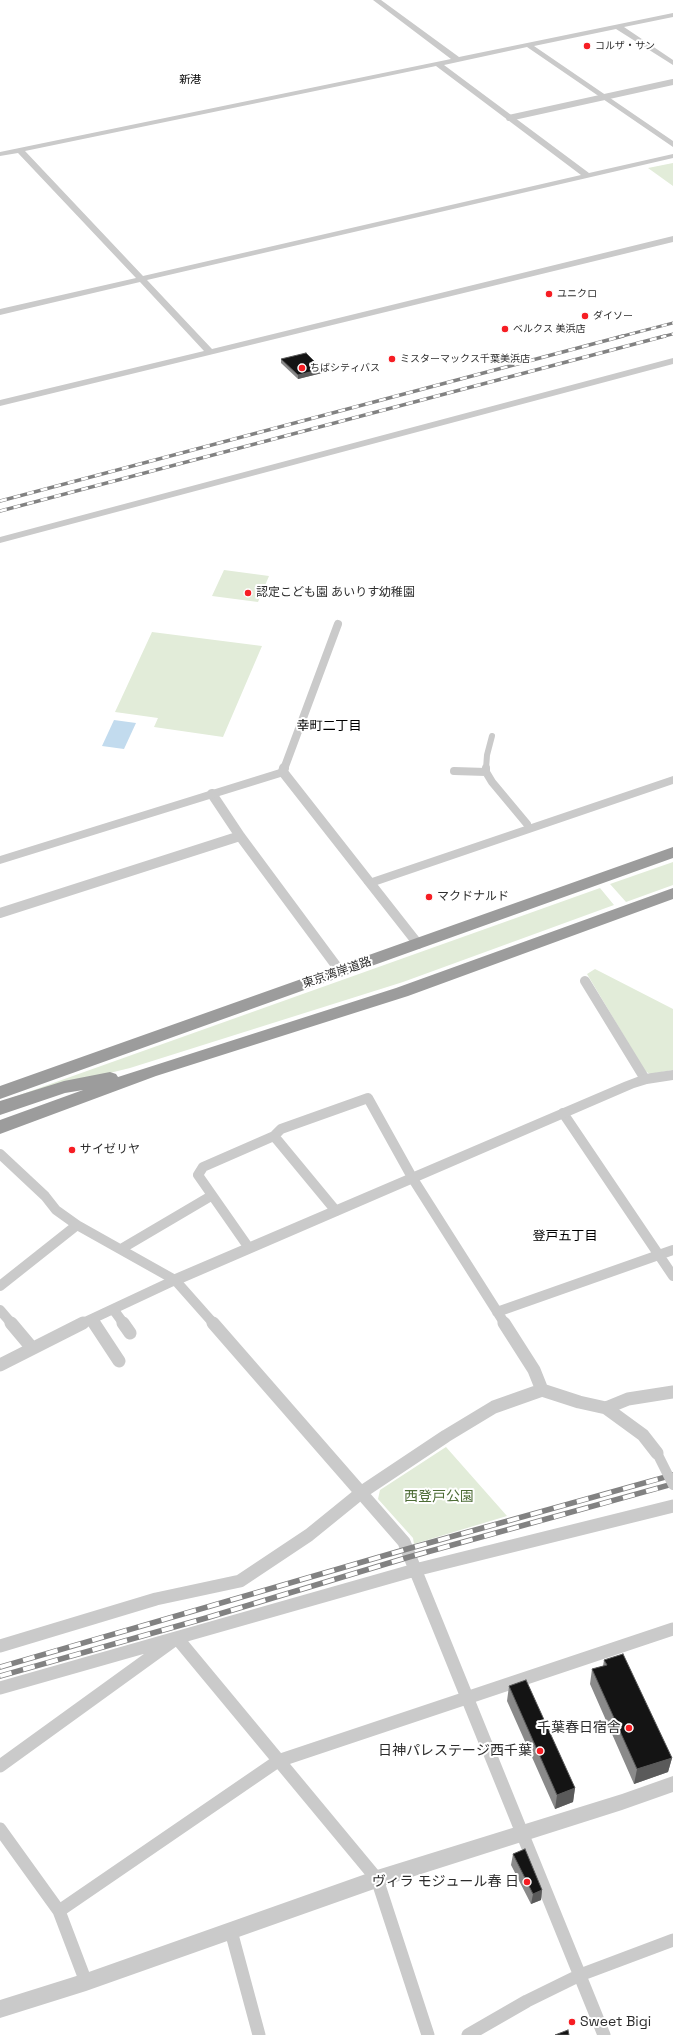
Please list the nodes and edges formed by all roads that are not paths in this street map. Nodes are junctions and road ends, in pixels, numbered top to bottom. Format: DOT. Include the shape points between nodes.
graph roads {
  1 [pos="377,0"];
  2 [pos="673,15"];
  3 [pos="618,26"];
  4 [pos="528,45"];
  5 [pos="458,60"];
  6 [pos="673,63"];
  7 [pos="438,64"];
  8 [pos="673,82"];
  9 [pos="603,97"];
  10 [pos="509,118"];
  11 [pos="673,145"];
  12 [pos="20,150"];
  13 [pos="0,154"];
  14 [pos="673,156"];
  15 [pos="588,176"];
  16 [pos="673,239"];
  17 [pos="142,279"];
  18 [pos="0,312"];
  19 [pos="210,352"];
  20 [pos="673,361"];
  21 [pos="0,403"];
  22 [pos="0,540"];
  23 [pos="338,624"];
  24 [pos="492,736"];
  25 [pos="454,771"];
  26 [pos="283,772"];
  27 [pos="486,772"];
  28 [pos="673,780"];
  29 [pos="212,794"];
  30 [pos="527,824"];
  31 [pos="240,836"];
  32 [pos="673,852"];
  33 [pos="0,860"];
  34 [pos="370,883"];
  35 [pos="673,893"];
  36 [pos="0,913"];
  37 [pos="418,944"];
  38 [pos="340,971"];
  39 [pos="585,980"];
  40 [pos="150,1072"];
  41 [pos="673,1075"];
  42 [pos="644,1079"];
  43 [pos="0,1093"];
  44 [pos="0,1108"];
  45 [pos="563,1113"];
  46 [pos="0,1127"];
  47 [pos="274,1136"];
  48 [pos="0,1154"];
  49 [pos="413,1179"];
  50 [pos="211,1196"];
  51 [pos="336,1211"];
  52 [pos="77,1224"];
  53 [pos="248,1248"];
  54 [pos="121,1249"];
  55 [pos="673,1250"];
  56 [pos="658,1255"];
  57 [pos="673,1276"];
  58 [pos="174,1280"];
  59 [pos="0,1286"];
  60 [pos="113,1309"];
  61 [pos="0,1310"];
  62 [pos="497,1312"];
  63 [pos="92,1319"];
  64 [pos="130,1333"];
  65 [pos="32,1348"];
  66 [pos="119,1361"];
  67 [pos="0,1365"];
  68 [pos="542,1390"];
  69 [pos="673,1392"];
  70 [pos="606,1408"];
  71 [pos="657,1453"];
  72 [pos="673,1485"];
  73 [pos="362,1492"];
  74 [pos="673,1506"];
  75 [pos="415,1570"];
  76 [pos="673,1629"];
  77 [pos="177,1638"];
  78 [pos="0,1646"];
  79 [pos="0,1688"];
  80 [pos="466,1698"];
  81 [pos="278,1761"];
  82 [pos="0,1766"];
  83 [pos="673,1784"];
  84 [pos="0,1829"];
  85 [pos="522,1832"];
  86 [pos="377,1879"];
  87 [pos="59,1911"];
  88 [pos="231,1931"];
  89 [pos="673,1940"];
  90 [pos="580,1975"];
  91 [pos="86,1982"];
  92 [pos="0,2009"];
  93 [pos="259,2035"];
  94 [pos="428,2035"];
  95 [pos="468,2035"];
  96 [pos="604,2035"];
  1 -- 5 [label="street"];
  2 -- 3 [label="street"];
  3 -- 4 [label="street"];
  3 -- 6 [label="street"];
  4 -- 5 [label="street"];
  4 -- 9 [label="street"];
  5 -- 7 [label="street"];
  7 -- 10 [label="street"];
  7 -- 12 [label="street"];
  8 -- 9 [label="street"];
  9 -- 10 [label="street"];
  9 -- 11 [label="street"];
  10 -- 15 [label="street"];
  12 -- 13 [label="street"];
  12 -- 17 [label="street"];
  14 -- 15 [label="street"];
  15 -- 17 [label="street"];
  16 -- 19 [label="street"];
  17 -- 18 [label="street"];
  17 -- 19 [label="street"];
  19 -- 21 [label="street"];
  20 -- 22 [label="street"];
  23 -- 26 [label="street"];
  24 -- 27 [label="street" via="486,755"];
  25 -- 27 [label="street"];
  26 -- 29 [label="street"];
  26 -- 34 [label="street"];
  27 -- 30 [label="street"];
  28 -- 34 [label="street"];
  29 -- 31 [label="street"];
  29 -- 33 [label="street"];
  31 -- 36 [label="street"];
  31 -- 38 [label="street"];
  32 -- 37 [label="highway, 東京湾岸道路"];
  34 -- 37 [label="street"];
  35 -- 40 [label="highway" via="402,992"];
  37 -- 38 [label="highway, 東京湾岸道路"];
  38 -- 43 [label="highway, 東京湾岸道路"];
  39 -- 42 [label="street"];
  40 -- 44 [label="highway" via="64,1087"];
  40 -- 46 [label="highway"];
  41 -- 42 [label="street"];
  42 -- 45 [label="street"];
  45 -- 49 [label="street"];
  45 -- 56 [label="street"];
  47 -- 49 [label="street" via="281,1129 368,1098"];
  47 -- 50 [label="street" via="203,1167 198,1175"];
  47 -- 51 [label="street"];
  48 -- 52 [label="street" via="45,1196 56,1210"];
  49 -- 51 [label="street"];
  49 -- 62 [label="street"];
  50 -- 53 [label="street"];
  50 -- 54 [label="street"];
  51 -- 53 [label="street"];
  52 -- 54 [label="street"];
  52 -- 59 [label="street"];
  53 -- 58 [label="street"];
  54 -- 58 [label="street"];
  55 -- 56 [label="street"];
  56 -- 57 [label="street"];
  56 -- 62 [label="street"];
  58 -- 60 [label="street"];
  58 -- 73 [label="street"];
  60 -- 63 [label="street"];
  60 -- 64 [label="street"];
  61 -- 65 [label="street"];
  62 -- 68 [label="street" via="534,1370"];
  63 -- 65 [label="street"];
  63 -- 66 [label="street"];
  65 -- 67 [label="street"];
  68 -- 70 [label="street"];
  68 -- 73 [label="street" via="494,1407"];
  69 -- 70 [label="street" via="628,1399"];
  70 -- 71 [label="street" via="643,1435"];
  71 -- 72 [label="street, bridge"];
  73 -- 75 [label="street" via="404,1542"];
  73 -- 78 [label="street" via="309,1535 240,1581 156,1599"];
  74 -- 75 [label="street"];
  75 -- 77 [label="street"];
  75 -- 80 [label="street"];
  76 -- 80 [label="street"];
  77 -- 79 [label="street"];
  77 -- 81 [label="street"];
  77 -- 82 [label="street"];
  80 -- 81 [label="street"];
  80 -- 85 [label="street"];
  81 -- 86 [label="street"];
  81 -- 87 [label="street"];
  83 -- 85 [label="street"];
  84 -- 87 [label="street"];
  85 -- 86 [label="street"];
  85 -- 90 [label="street"];
  86 -- 88 [label="street"];
  86 -- 94 [label="street"];
  87 -- 91 [label="street"];
  88 -- 91 [label="street"];
  88 -- 93 [label="street"];
  89 -- 90 [label="street"];
  90 -- 95 [label="street" via="527,2001"];
  90 -- 96 [label="street"];
  91 -- 92 [label="street"];
}
